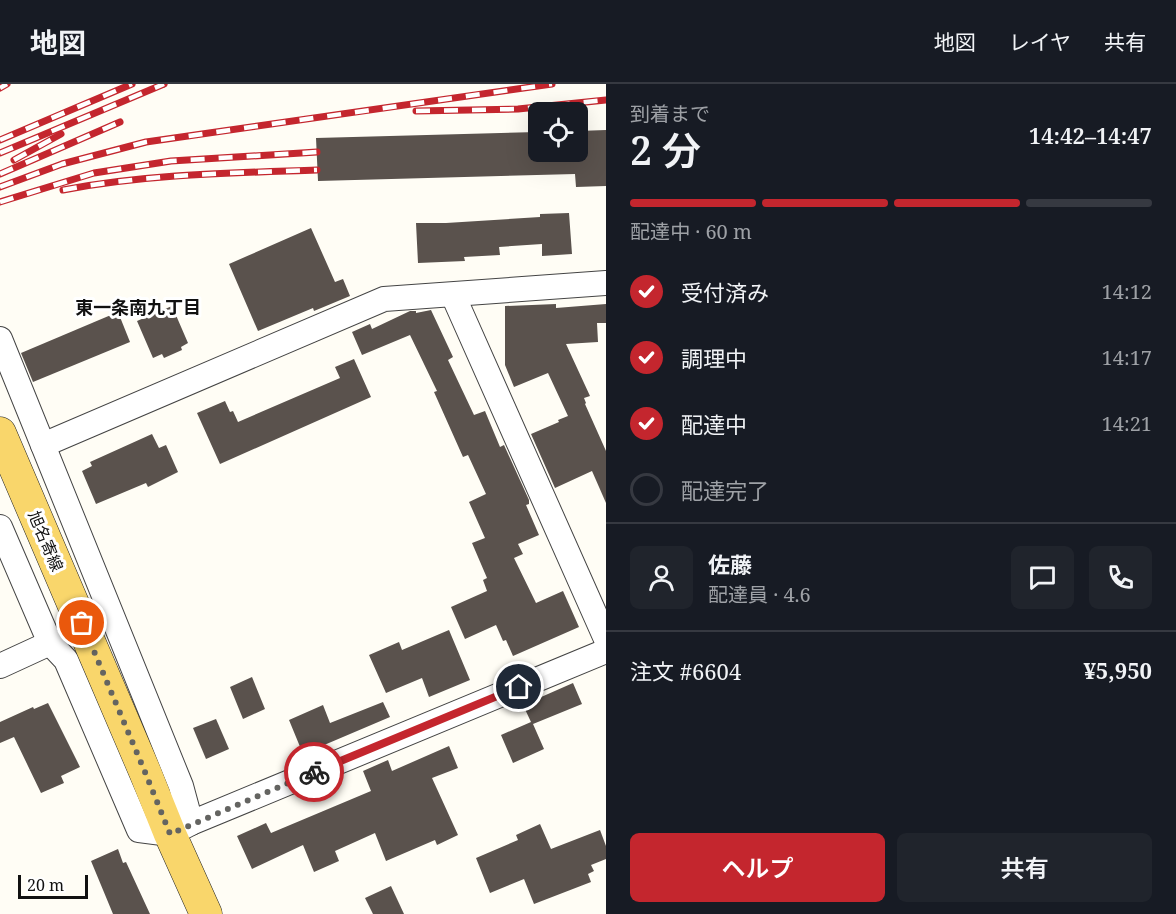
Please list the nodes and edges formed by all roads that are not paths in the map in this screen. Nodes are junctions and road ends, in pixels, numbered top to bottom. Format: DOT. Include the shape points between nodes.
graph roads {
  1 [pos="606,283"];
  2 [pos="453,295"];
  3 [pos="0,339"];
  4 [pos="0,433"];
  5 [pos="43,446"];
  6 [pos="0,527"];
  7 [pos="606,639"];
  8 [pos="50,643"];
  9 [pos="606,651"];
  10 [pos="0,666"];
  11 [pos="180,829"];
  12 [pos="206,914"];
  1 -- 2 [label="street"];
  2 -- 5 [label="street" via="384,299"];
  2 -- 7 [label="street"];
  3 -- 5 [label="street"];
  4 -- 11 [label="main road, 旭名寄線" via="145,772"];
  5 -- 11 [label="street" via="181,786"];
  6 -- 8 [label="street"];
  8 -- 10 [label="street"];
  8 -- 11 [label="street" via="66,660 139,830"];
  9 -- 11 [label="street"];
  11 -- 12 [label="main road, 旭名寄線"];
}
